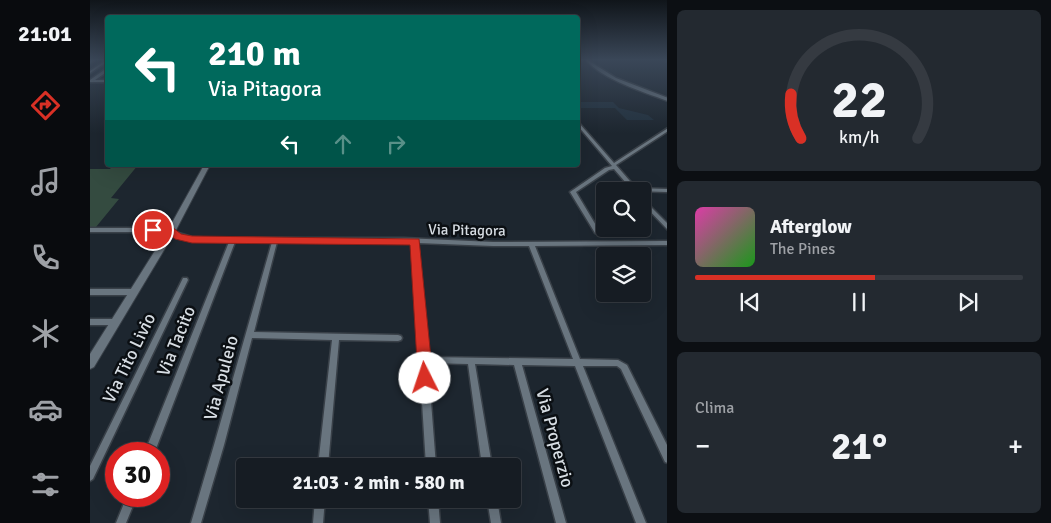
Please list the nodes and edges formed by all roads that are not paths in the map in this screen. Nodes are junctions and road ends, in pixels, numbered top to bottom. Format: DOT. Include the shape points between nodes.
graph roads {
  1 [pos="631,84"];
  2 [pos="667,100"];
  3 [pos="580,127"];
  4 [pos="667,129"];
  5 [pos="580,132"];
  6 [pos="585,133"];
  7 [pos="615,166"];
  8 [pos="206,167"];
  9 [pos="628,182"];
  10 [pos="651,190"];
  11 [pos="667,191"];
  12 [pos="651,209"];
  13 [pos="667,228"];
  14 [pos="90,230"];
  15 [pos="172,230"];
  16 [pos="596,230"];
  17 [pos="234,240"];
  18 [pos="275,240"];
  19 [pos="415,241"];
  20 [pos="532,243"];
  21 [pos="667,243"];
  22 [pos="185,280"];
  23 [pos="90,292"];
  24 [pos="134,292"];
  25 [pos="90,322"];
  26 [pos="115,322"];
  27 [pos="249,335"];
  28 [pos="336,337"];
  29 [pos="398,338"];
  30 [pos="424,360"];
  31 [pos="471,361"];
  32 [pos="517,361"];
  33 [pos="579,362"];
  34 [pos="90,363"];
  35 [pos="154,442"];
  36 [pos="324,458"];
  37 [pos="430,458"];
  38 [pos="486,458"];
  39 [pos="667,459"];
  40 [pos="90,476"];
  41 [pos="128,507"];
  42 [pos="319,508"];
  43 [pos="434,508"];
  44 [pos="494,508"];
  45 [pos="121,523"];
  46 [pos="196,523"];
  47 [pos="318,523"];
  48 [pos="435,523"];
  49 [pos="496,523"];
  50 [pos="561,523"];
  51 [pos="641,523"];
  1 -- 2 [label="street"];
  3 -- 6 [label="street"];
  4 -- 7 [label="street"];
  5 -- 6 [label="street"];
  6 -- 7 [label="street"];
  7 -- 9 [label="street"];
  7 -- 16 [label="street" via="573,192"];
  8 -- 15 [label="main road"];
  10 -- 11 [label="street"];
  12 -- 13 [label="street"];
  14 -- 15 [label="street, Via Pitagora"];
  15 -- 17 [label="street, Via Pitagora" via="178,237"];
  15 -- 24 [label="main road"];
  17 -- 18 [label="street, Via Pitagora"];
  17 -- 35 [label="street, Via Tacito"];
  18 -- 19 [label="street, Via Pitagora"];
  18 -- 27 [label="street, Via Apuleio"];
  19 -- 20 [label="street, Via Pitagora"];
  19 -- 30 [label="street"];
  20 -- 21 [label="street, Via Pitagora"];
  20 -- 33 [label="street"];
  22 -- 40 [label="street, Via Tito Livio"];
  23 -- 24 [label="street"];
  24 -- 26 [label="main road"];
  25 -- 26 [label="street"];
  26 -- 34 [label="main road"];
  27 -- 28 [label="street"];
  27 -- 46 [label="street, Via Apuleio"];
  28 -- 29 [label="street"];
  28 -- 36 [label="street"];
  30 -- 31 [label="street"];
  30 -- 37 [label="street"];
  31 -- 32 [label="street"];
  31 -- 38 [label="street"];
  32 -- 33 [label="street"];
  32 -- 50 [label="street, Via Properzio"];
  33 -- 39 [label="street" via="618,363 624,367"];
  33 -- 51 [label="street"];
  41 -- 45 [label="street"];
  42 -- 47 [label="street"];
  43 -- 48 [label="street"];
  44 -- 49 [label="street"];
}
